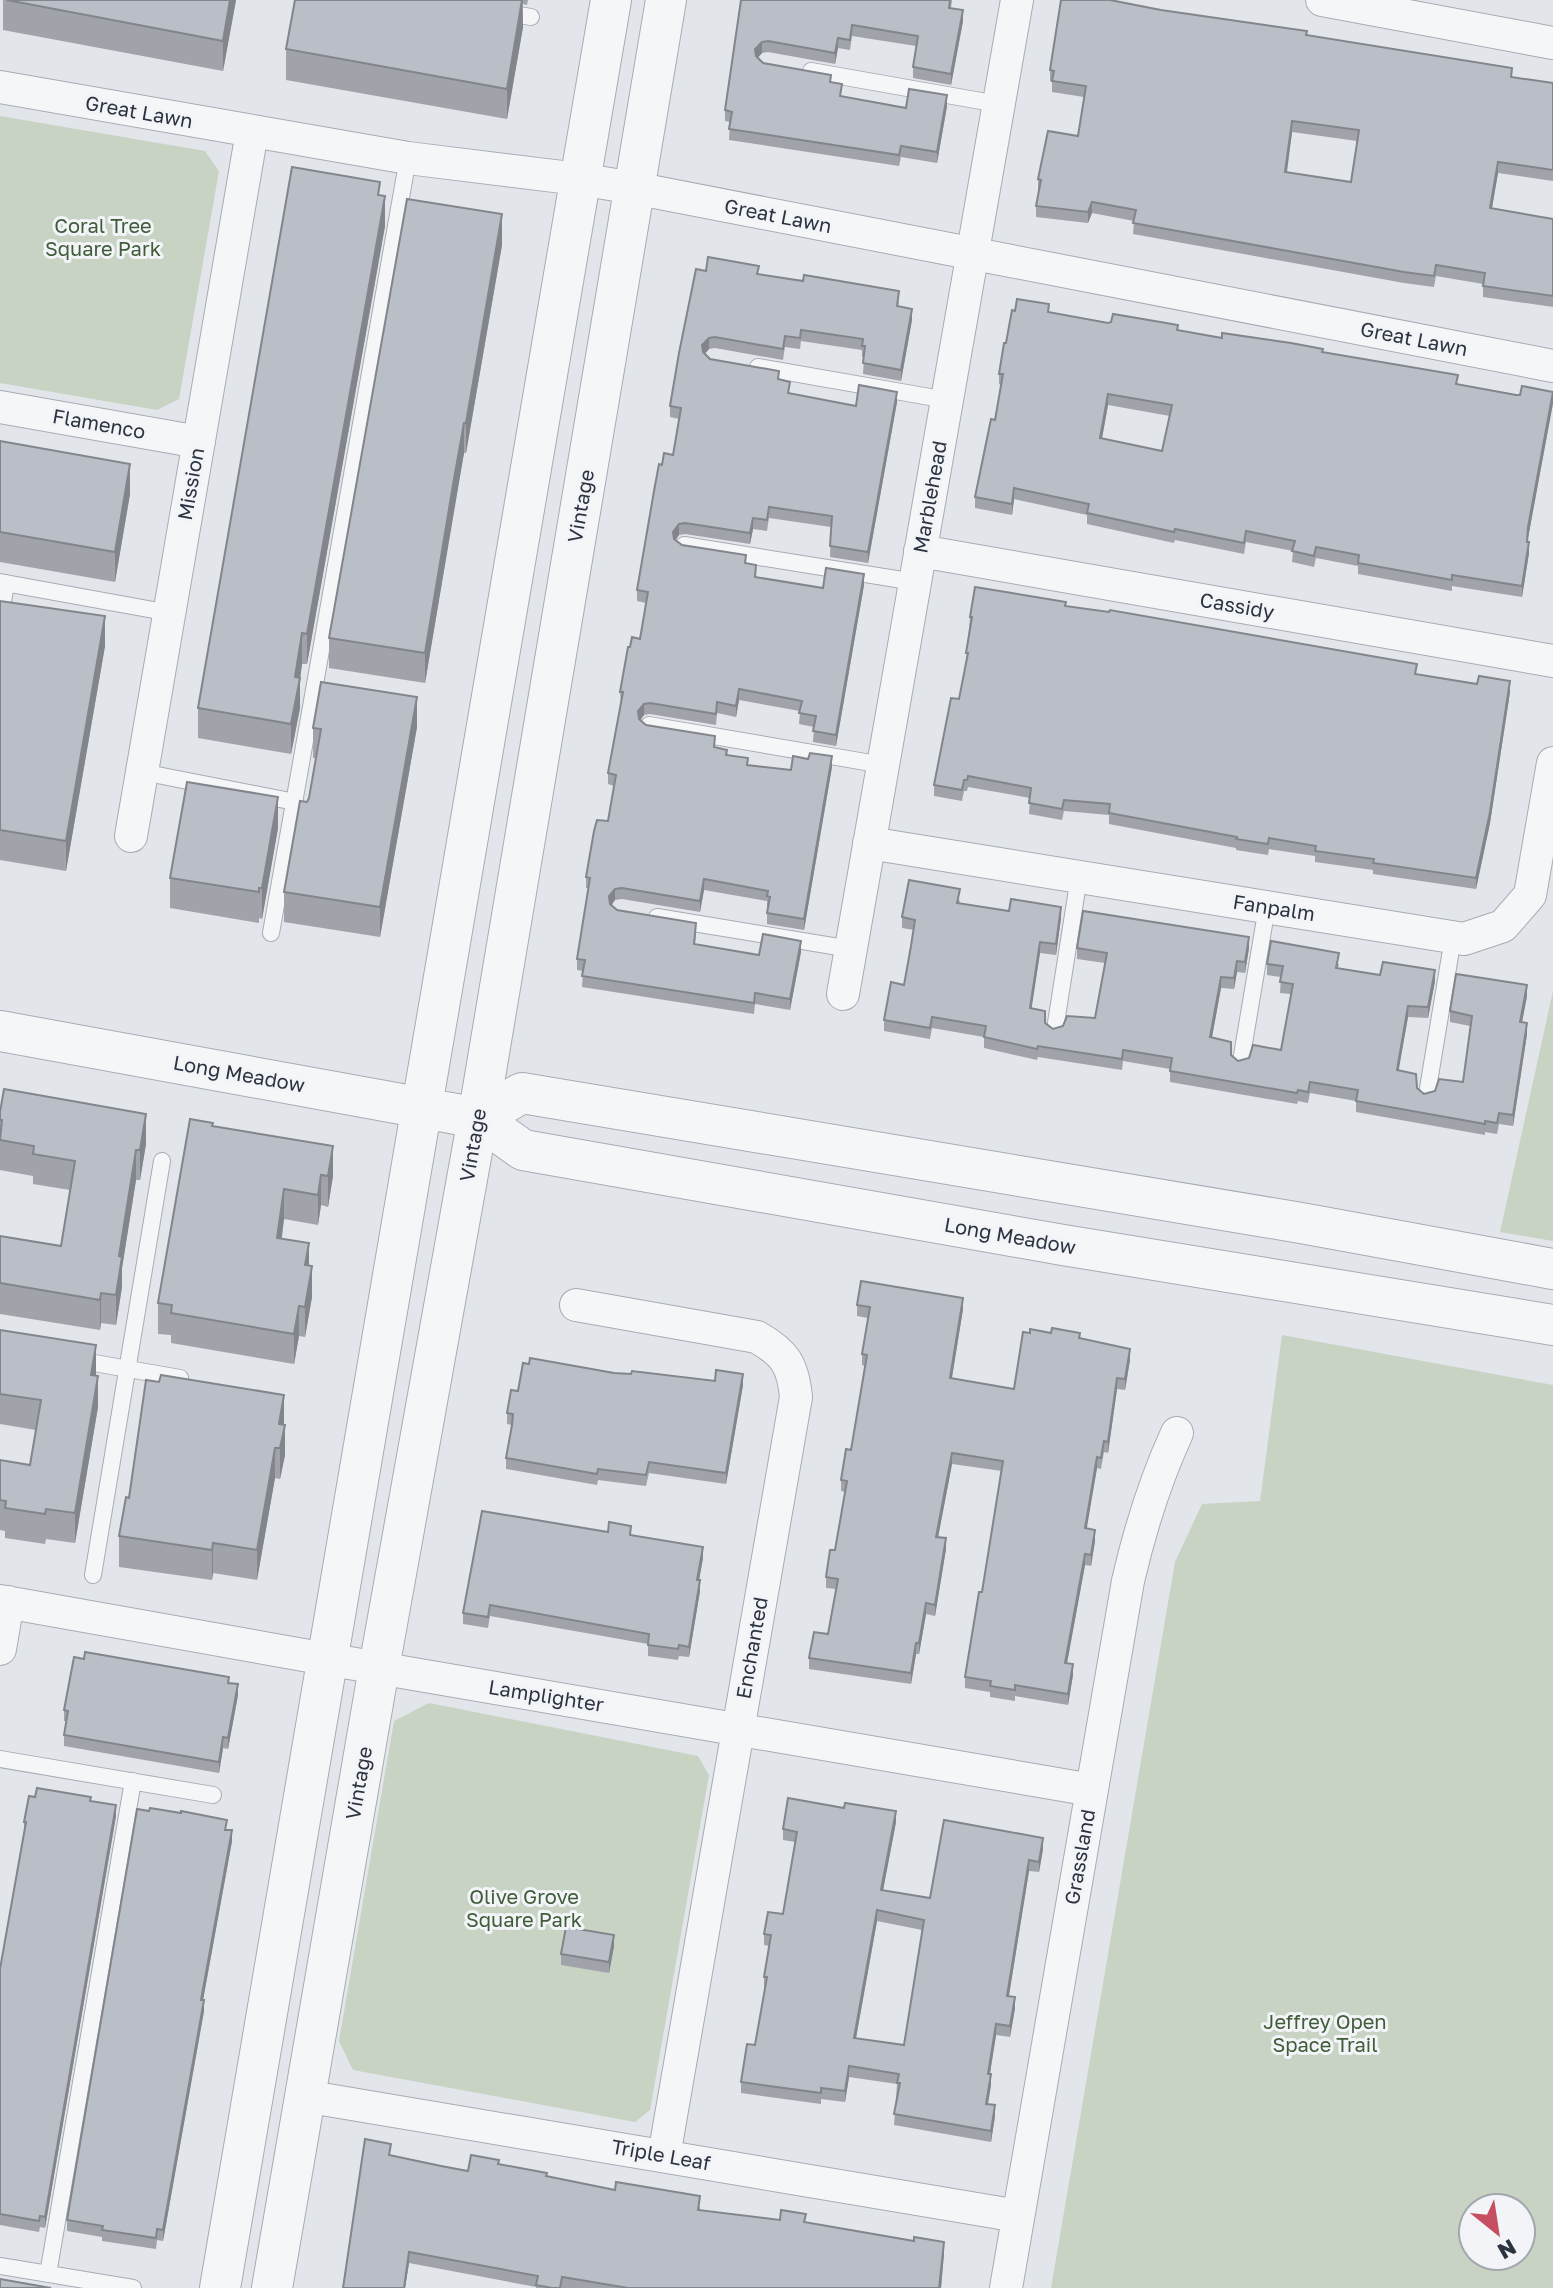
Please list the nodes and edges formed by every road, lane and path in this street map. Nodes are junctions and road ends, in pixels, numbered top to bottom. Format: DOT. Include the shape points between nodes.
graph roads {
  1 [pos="611,0"];
  2 [pos="666,0"];
  3 [pos="1017,0"];
  4 [pos="1322,0"];
  5 [pos="489,10"];
  6 [pos="531,17"];
  7 [pos="1553,43"];
  8 [pos="797,69"];
  9 [pos="0,87"];
  10 [pos="998,104"];
  11 [pos="252,132"];
  12 [pos="408,158"];
  13 [pos="579,179"];
  14 [pos="634,188"];
  15 [pos="972,254"];
  16 [pos="744,365"];
  17 [pos="1553,366"];
  18 [pos="947,400"];
  19 [pos="0,407"];
  20 [pos="199,442"];
  21 [pos="684,545"];
  22 [pos="920,551"];
  23 [pos="3,582"];
  24 [pos="915,582"];
  25 [pos="170,613"];
  26 [pos="0,620"];
  27 [pos="1553,661"];
  28 [pos="649,725"];
  29 [pos="1553,763"];
  30 [pos="883,765"];
  31 [pos="142,772"];
  32 [pos="295,802"];
  33 [pos="131,836"];
  34 [pos="869,843"];
  35 [pos="1079,877"];
  36 [pos="1267,907"];
  37 [pos="636,913"];
  38 [pos="271,933"];
  39 [pos="1453,938"];
  40 [pos="851,949"];
  41 [pos="843,994"];
  42 [pos="1055,1029"];
  43 [pos="0,1031"];
  44 [pos="1241,1061"];
  45 [pos="1427,1094"];
  46 [pos="422,1107"];
  47 [pos="478,1118"];
  48 [pos="162,1161"];
  49 [pos="1553,1269"];
  50 [pos="576,1305"];
  51 [pos="1553,1325"];
  52 [pos="57,1357"];
  53 [pos="128,1369"];
  54 [pos="201,1382"];
  55 [pos="1177,1433"];
  56 [pos="93,1575"];
  57 [pos="4,1601"];
  58 [pos="0,1649"];
  59 [pos="326,1659"];
  60 [pos="379,1668"];
  61 [pos="738,1728"];
  62 [pos="0,1759"];
  63 [pos="133,1781"];
  64 [pos="1092,1790"];
  65 [pos="213,1795"];
  66 [pos="304,2096"];
  67 [pos="664,2156"];
  68 [pos="1018,2216"];
  69 [pos="0,2266"];
  70 [pos="48,2274"];
  71 [pos="133,2288"];
  72 [pos="220,2288"];
  73 [pos="272,2288"];
  74 [pos="1006,2288"];
  1 -- 13 [label="street"];
  2 -- 14 [label="street, Vintage"];
  3 -- 10 [label="street, Marblehead"];
  4 -- 7 [label="street"];
  5 -- 6 [label="lane"];
  8 -- 10 [label="lane"];
  9 -- 11 [label="street, Great Lawn"];
  10 -- 15 [label="street, Marblehead"];
  11 -- 12 [label="street, Great Lawn"];
  11 -- 20 [label="street, Mission"];
  12 -- 13 [label="street, Great Lawn"];
  12 -- 32 [label="lane"];
  13 -- 14 [label="street, Great Lawn"];
  13 -- 46 [label="street"];
  14 -- 15 [label="street, Great Lawn"];
  14 -- 47 [label="street, Vintage"];
  15 -- 17 [label="street, Great Lawn"];
  15 -- 18 [label="street, Marblehead"];
  16 -- 18 [label="lane"];
  18 -- 22 [label="street, Marblehead"];
  19 -- 20 [label="street, Flamenco"];
  20 -- 25 [label="street, Mission"];
  21 -- 24 [label="lane"];
  22 -- 24 [label="street, Marblehead"];
  22 -- 27 [label="street, Cassidy"];
  23 -- 25 [label="lane"];
  23 -- 26 [label="lane"];
  24 -- 30 [label="street, Marblehead"];
  25 -- 31 [label="street, Mission"];
  28 -- 30 [label="lane"];
  29 -- 39 [label="street, Fanpalm" via="1530,895 1503,926"];
  30 -- 34 [label="street, Marblehead"];
  31 -- 32 [label="lane"];
  31 -- 33 [label="street, Mission"];
  32 -- 38 [label="lane"];
  34 -- 35 [label="street, Fanpalm"];
  34 -- 40 [label="street, Marblehead"];
  35 -- 36 [label="street, Fanpalm"];
  35 -- 42 [label="lane"];
  36 -- 39 [label="street, Fanpalm"];
  36 -- 44 [label="lane"];
  37 -- 40 [label="lane"];
  39 -- 45 [label="lane"];
  40 -- 41 [label="street, Marblehead"];
  43 -- 46 [label="street, Long Meadow"];
  46 -- 47 [label="street, Long Meadow"];
  46 -- 59 [label="street"];
  47 -- 49 [label="street" via="522,1093"];
  47 -- 51 [label="street, Long Meadow" via="523,1150"];
  47 -- 60 [label="street, Vintage"];
  48 -- 53 [label="lane"];
  50 -- 61 [label="street, Enchanted" via="757,1337 788,1362 796,1397"];
  52 -- 53 [label="lane"];
  53 -- 54 [label="lane"];
  53 -- 56 [label="lane"];
  55 -- 64 [label="street, Grassland" via="1138,1538"];
  57 -- 58 [label="street"];
  57 -- 59 [label="street, Lamplighter"];
  59 -- 60 [label="street, Lamplighter"];
  59 -- 72 [label="street"];
  60 -- 61 [label="street, Lamplighter"];
  60 -- 66 [label="street, Vintage"];
  61 -- 64 [label="street, Lamplighter"];
  61 -- 67 [label="street, Enchanted"];
  62 -- 63 [label="lane"];
  63 -- 65 [label="lane"];
  63 -- 70 [label="lane"];
  64 -- 68 [label="street, Grassland"];
  66 -- 67 [label="street, Triple Leaf"];
  66 -- 73 [label="street, Vintage"];
  67 -- 68 [label="street, Triple Leaf"];
  68 -- 74 [label="street, Grassland"];
  69 -- 70 [label="lane"];
  70 -- 71 [label="lane"];
}
